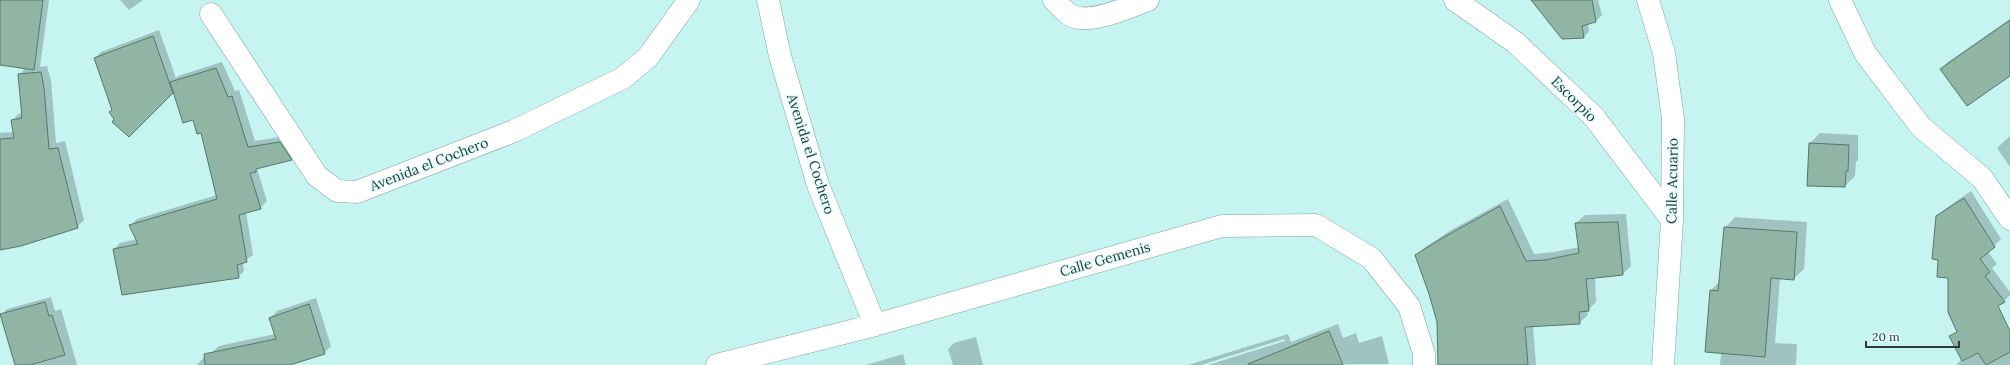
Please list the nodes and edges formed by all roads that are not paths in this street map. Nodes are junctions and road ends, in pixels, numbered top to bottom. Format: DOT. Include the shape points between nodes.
graph roads {
  1 [pos="689,0"];
  2 [pos="768,0"];
  3 [pos="1054,0"];
  4 [pos="1148,0"];
  5 [pos="1455,0"];
  6 [pos="1648,0"];
  7 [pos="1840,0"];
  8 [pos="211,14"];
  9 [pos="2010,219"];
  10 [pos="1672,220"];
  11 [pos="876,325"];
  12 [pos="717,365"];
  13 [pos="1424,365"];
  14 [pos="1663,365"];
  1 -- 8 [label="street, Avenida el Cochero" via="648,57 623,78 514,131 357,192 337,191 317,176"];
  2 -- 11 [label="street, Avenida el Cochero" via="780,56 818,185"];
  3 -- 4 [label="street" via="1071,15 1091,18 1108,15"];
  5 -- 10 [label="street, Escorpio" via="1516,43 1594,117"];
  6 -- 10 [label="street, Calle Acuario" via="1664,53 1673,119"];
  7 -- 9 [label="street" via="1865,53 1921,127 1982,178"];
  10 -- 14 [label="street, Calle Acuario"];
  11 -- 12 [label="street, Calle Gemenis"];
  11 -- 13 [label="street, Calle Gemenis" via="1222,226 1316,225 1372,258 1409,306 1424,354"];
}
